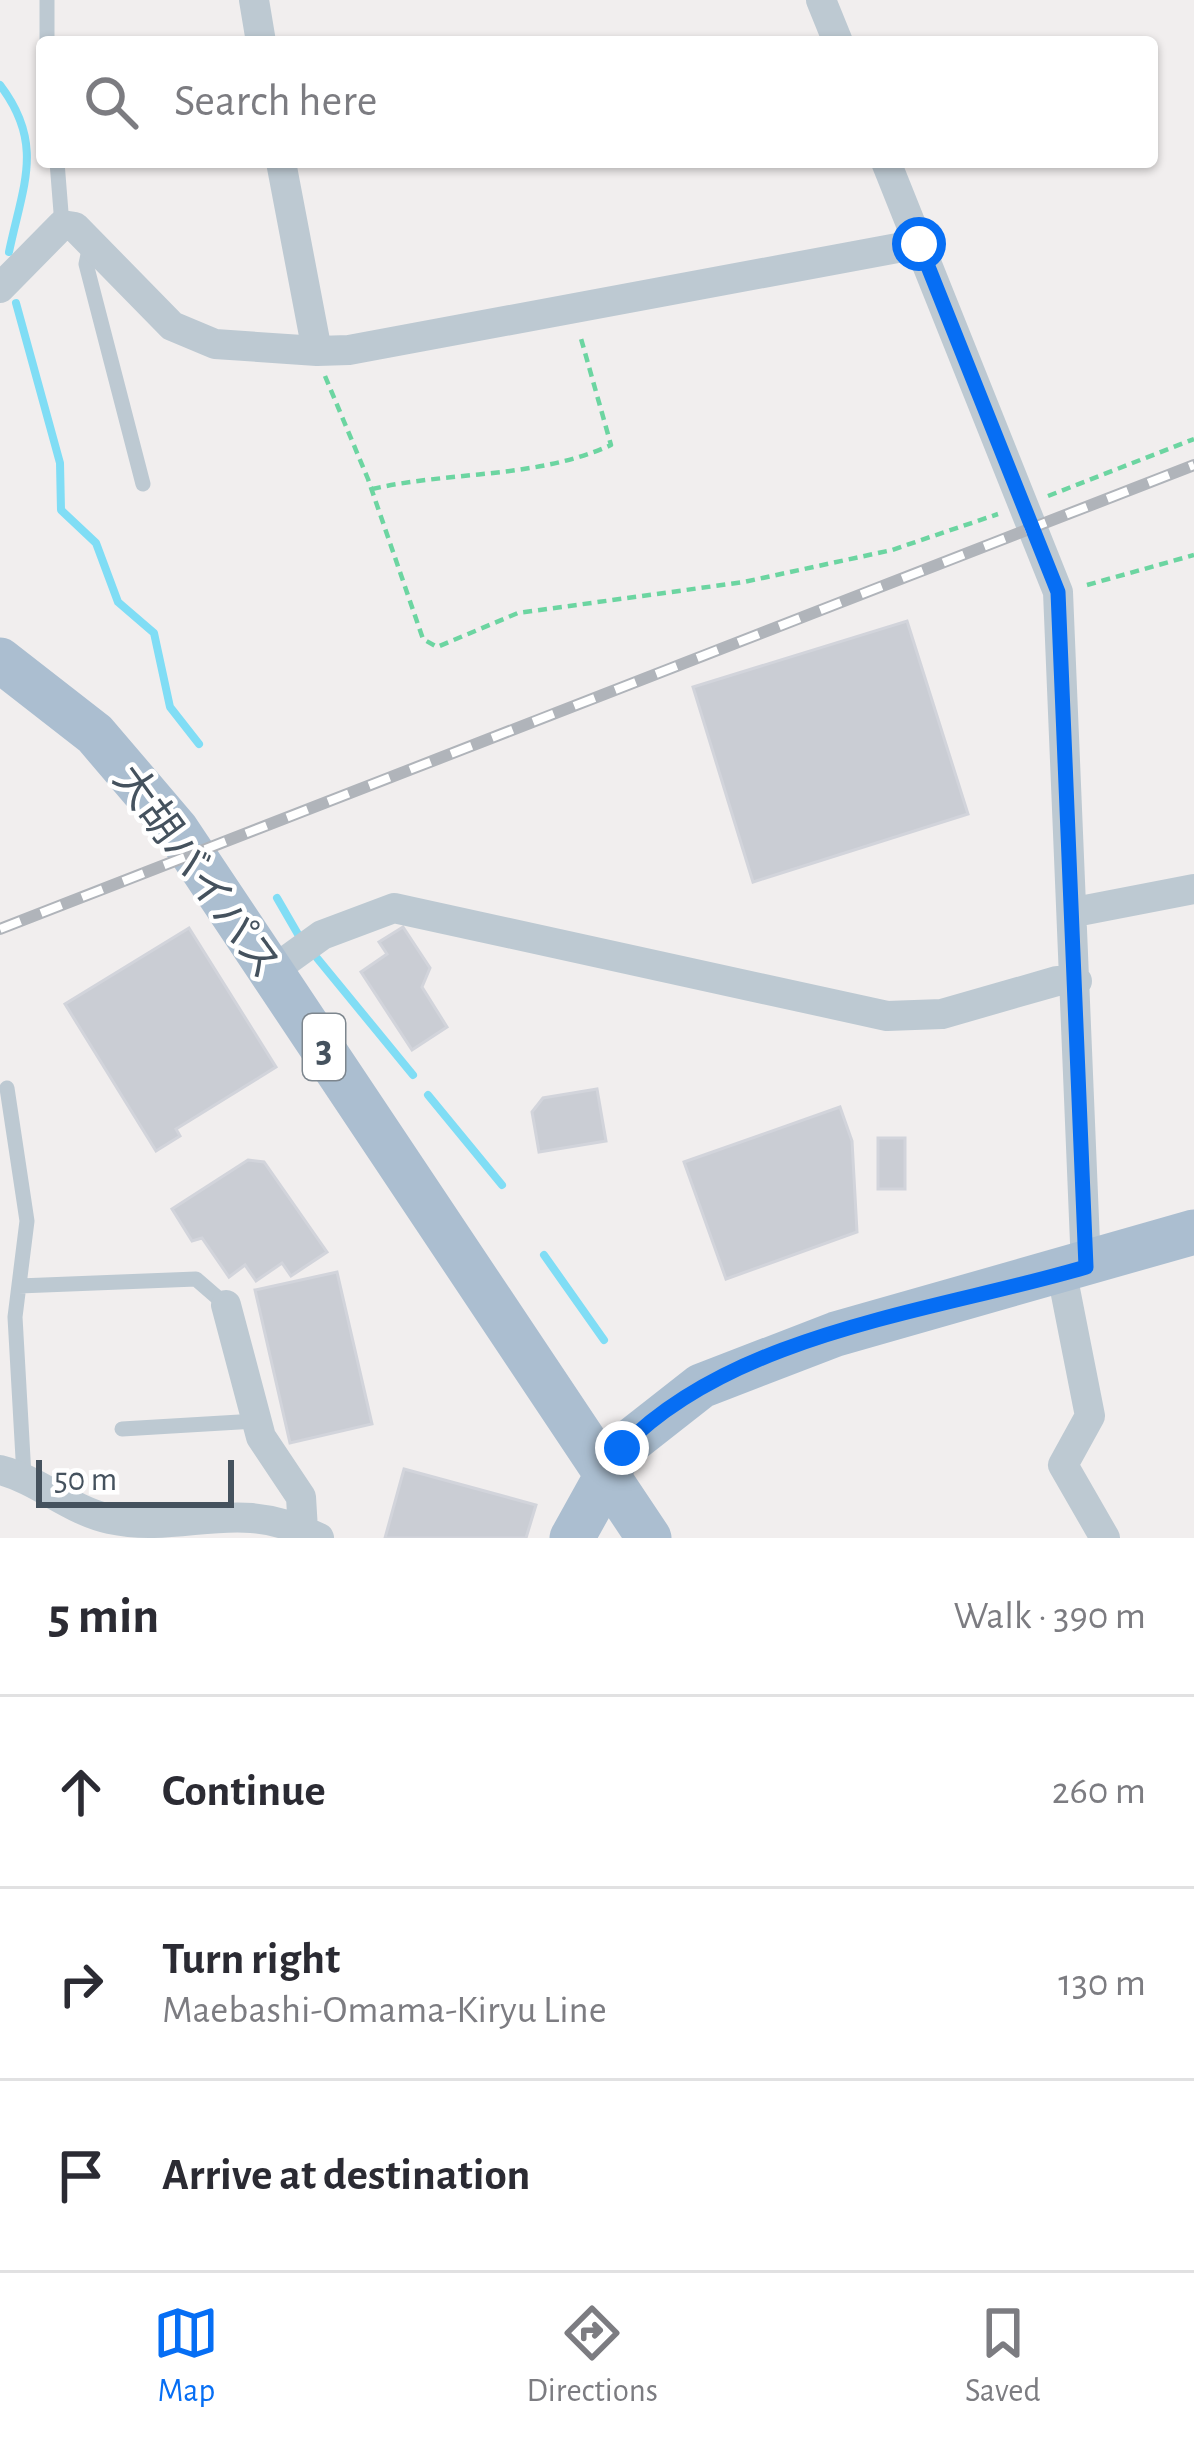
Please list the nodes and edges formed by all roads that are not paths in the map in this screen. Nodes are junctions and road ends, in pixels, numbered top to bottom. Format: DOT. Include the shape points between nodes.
graph roads {
  1 [pos="46,0"];
  2 [pos="254,0"];
  3 [pos="821,0"];
  4 [pos="47,36"];
  5 [pos="260,36"];
  6 [pos="836,36"];
  7 [pos="57,168"];
  8 [pos="282,168"];
  9 [pos="888,168"];
  10 [pos="62,225"];
  11 [pos="90,242"];
  12 [pos="919,244"];
  13 [pos="0,288"];
  14 [pos="316,351"];
  15 [pos="143,484"];
  16 [pos="0,660"];
  17 [pos="1194,889"];
  18 [pos="1076,912"];
  19 [pos="272,971"];
  20 [pos="1077,981"];
  21 [pos="7,1088"];
  22 [pos="1194,1232"];
  23 [pos="1074,1270"];
  24 [pos="20,1286"];
  25 [pos="226,1305"];
  26 [pos="257,1421"];
  27 [pos="122,1429"];
  28 [pos="606,1469"];
  29 [pos="12,1473"];
  30 [pos="311,1534"];
  31 [pos="572,1538"];
  32 [pos="649,1538"];
  33 [pos="1105,1538"];
  1 -- 4 [label="lane"];
  2 -- 5 [label="street"];
  3 -- 6 [label="street"];
  7 -- 10 [label="lane"];
  8 -- 14 [label="street"];
  9 -- 12 [label="street"];
  10 -- 11 [label="street"];
  10 -- 13 [label="street"];
  11 -- 14 [label="street" via="172,326 215,344"];
  11 -- 15 [label="lane" via="86,264"];
  12 -- 14 [label="street"];
  12 -- 18 [label="street" via="1058,592"];
  16 -- 19 [label="main road, 大胡バイパス / 3" via="95,734 141,785"];
  17 -- 18 [label="street"];
  18 -- 20 [label="street"];
  19 -- 20 [label="street" via="322,935 394,908 887,1016 942,1014"];
  19 -- 28 [label="main road, 大胡バイパス / 3"];
  20 -- 23 [label="street"];
  21 -- 24 [label="lane" via="27,1221"];
  22 -- 23 [label="main road"];
  23 -- 28 [label="main road" via="741,1367 643,1426"];
  23 -- 33 [label="street" via="1090,1416 1063,1466"];
  24 -- 25 [label="lane" via="196,1280"];
  24 -- 29 [label="lane"];
  25 -- 26 [label="street"];
  26 -- 27 [label="lane"];
  26 -- 30 [label="street" via="302,1497"];
  28 -- 31 [label="main road"];
  28 -- 32 [label="main road, 大胡バイパス"];
  29 -- 30 [label="street" via="104,1518 233,1513"];
}
